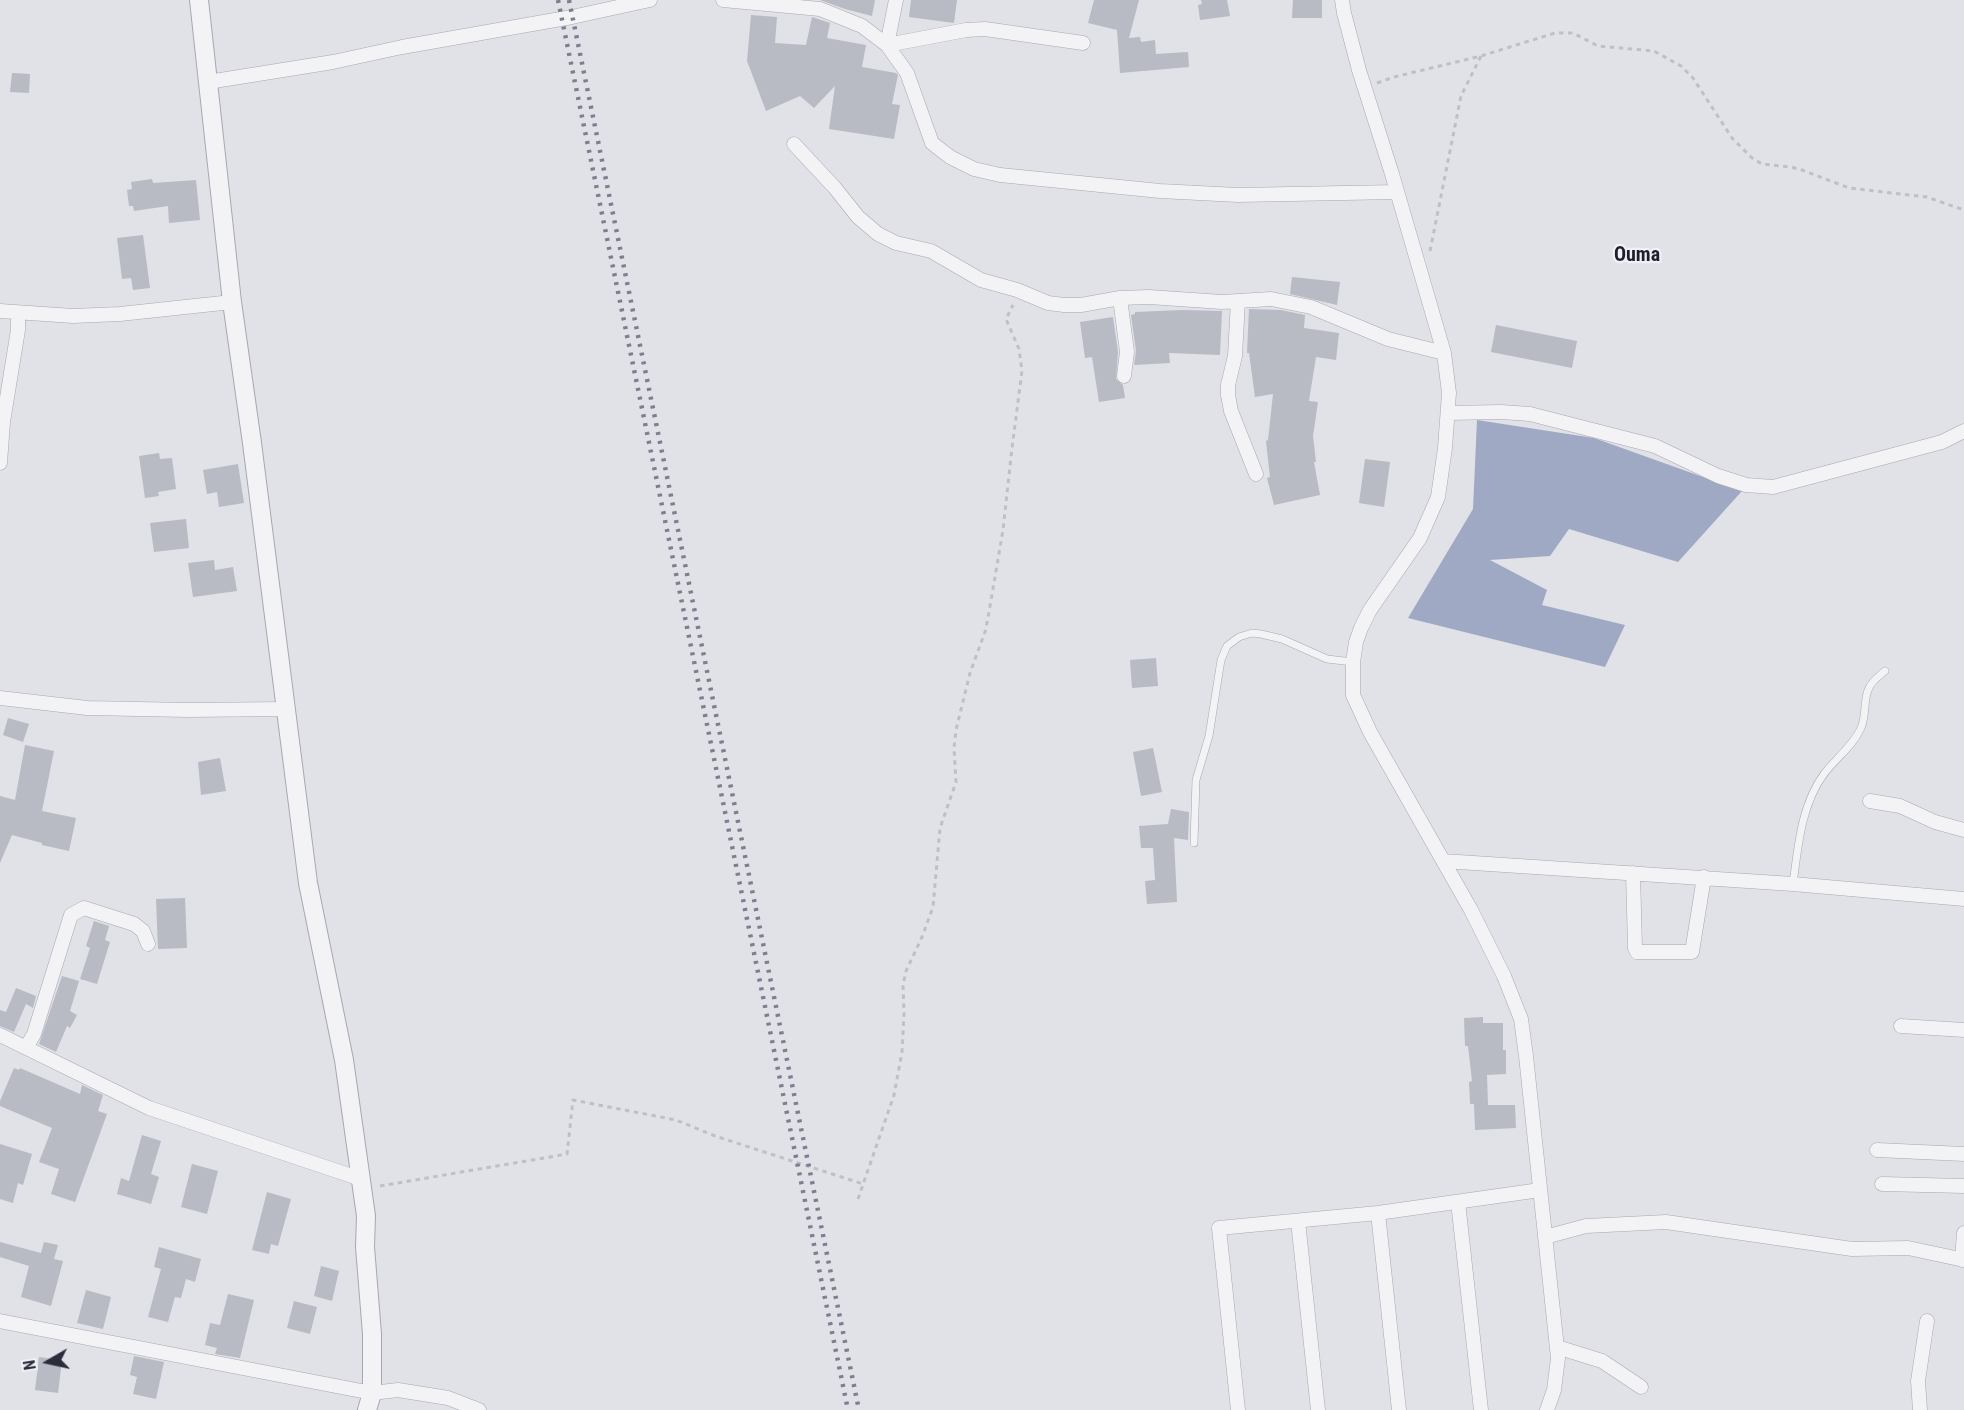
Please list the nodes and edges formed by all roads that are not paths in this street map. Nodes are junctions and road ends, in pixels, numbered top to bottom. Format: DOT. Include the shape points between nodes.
graph roads {
  1 [pos="199,0"];
  2 [pos="650,0"];
  3 [pos="723,0"];
  4 [pos="896,0"];
  5 [pos="1342,0"];
  6 [pos="803,4"];
  7 [pos="1083,43"];
  8 [pos="887,45"];
  9 [pos="208,82"];
  10 [pos="794,144"];
  11 [pos="1397,192"];
  12 [pos="1120,298"];
  13 [pos="1238,301"];
  14 [pos="232,302"];
  15 [pos="0,311"];
  16 [pos="18,313"];
  17 [pos="1444,353"];
  18 [pos="1124,376"];
  19 [pos="1448,413"];
  20 [pos="1964,431"];
  21 [pos="0,463"];
  22 [pos="1256,474"];
  23 [pos="1353,662"];
  24 [pos="1885,671"];
  25 [pos="0,698"];
  26 [pos="286,709"];
  27 [pos="1870,801"];
  28 [pos="1964,830"];
  29 [pos="1194,843"];
  30 [pos="1443,861"];
  31 [pos="1633,873"];
  32 [pos="1704,877"];
  33 [pos="1793,884"];
  34 [pos="1964,899"];
  35 [pos="148,944"];
  36 [pos="1901,1026"];
  37 [pos="1964,1030"];
  38 [pos="0,1035"];
  39 [pos="26,1048"];
  40 [pos="1877,1150"];
  41 [pos="1964,1154"];
  42 [pos="361,1179"];
  43 [pos="1882,1184"];
  44 [pos="1964,1186"];
  45 [pos="1540,1190"];
  46 [pos="1458,1202"];
  47 [pos="1378,1213"];
  48 [pos="1298,1221"];
  49 [pos="1964,1233"];
  50 [pos="1545,1237"];
  51 [pos="1963,1260"];
  52 [pos="0,1321"];
  53 [pos="1927,1321"];
  54 [pos="1557,1347"];
  55 [pos="1641,1387"];
  56 [pos="370,1402"];
  57 [pos="479,1410"];
  58 [pos="1238,1410"];
  59 [pos="1318,1410"];
  60 [pos="1399,1410"];
  61 [pos="1481,1410"];
  62 [pos="1547,1410"];
  63 [pos="1920,1410"];
  1 -- 9 [label="street"];
  2 -- 9 [label="street" via="333,62"];
  3 -- 6 [label="street"];
  4 -- 8 [label="street"];
  5 -- 11 [label="street"];
  6 -- 8 [label="street" via="862,26"];
  7 -- 8 [label="street" via="985,29"];
  8 -- 11 [label="street" via="907,73 932,143 974,170 1000,176 1160,191 1238,195"];
  9 -- 14 [label="street"];
  10 -- 12 [label="street" via="858,217 896,243 931,251 981,280 1048,303 1064,305"];
  11 -- 17 [label="street"];
  12 -- 13 [label="street"];
  12 -- 18 [label="street" via="1127,352"];
  13 -- 17 [label="street" via="1271,298 1299,304 1388,339"];
  13 -- 22 [label="street" via="1228,395"];
  14 -- 16 [label="street" via="108,315"];
  14 -- 26 [label="street"];
  15 -- 16 [label="street"];
  16 -- 21 [label="street"];
  17 -- 19 [label="street"];
  19 -- 20 [label="street" via="1530,414 1655,446 1718,476 1761,487 1942,442"];
  19 -- 23 [label="street" via="1441,484 1433,510 1416,545 1361,627"];
  23 -- 29 [label="lane" via="1327,659 1261,634 1239,637 1227,646 1196,780"];
  23 -- 30 [label="street" via="1353,689 1360,711"];
  24 -- 33 [label="lane" via="1867,691 1865,718 1857,735 1823,775 1810,800"];
  25 -- 26 [label="street" via="87,708"];
  26 -- 42 [label="street" via="308,884 344,1060"];
  27 -- 28 [label="street" via="1900,806"];
  30 -- 31 [label="street"];
  30 -- 45 [label="street" via="1504,976 1521,1018"];
  31 -- 32 [label="street"];
  31 -- 32 [label="street" via="1637,952 1692,952"];
  32 -- 33 [label="street"];
  33 -- 34 [label="street"];
  35 -- 39 [label="street" via="143,931 134,924 84,908 71,915 34,1034"];
  36 -- 37 [label="street"];
  38 -- 39 [label="street"];
  39 -- 42 [label="street" via="149,1107"];
  40 -- 41 [label="street"];
  42 -- 56 [label="street" via="372,1334"];
  43 -- 44 [label="street"];
  45 -- 46 [label="street"];
  45 -- 50 [label="street"];
  46 -- 47 [label="street"];
  46 -- 61 [label="street"];
  47 -- 48 [label="street"];
  47 -- 60 [label="street"];
  48 -- 58 [label="street" via="1219,1228"];
  48 -- 59 [label="street"];
  49 -- 51 [label="street"];
  50 -- 51 [label="street" via="1586,1226 1666,1222 1852,1249 1908,1248"];
  50 -- 54 [label="street"];
  52 -- 56 [label="street"];
  53 -- 63 [label="street" via="1918,1381"];
  54 -- 55 [label="street" via="1602,1361"];
  54 -- 62 [label="street" via="1554,1390"];
  56 -- 57 [label="street" via="398,1390 448,1398"];
}
